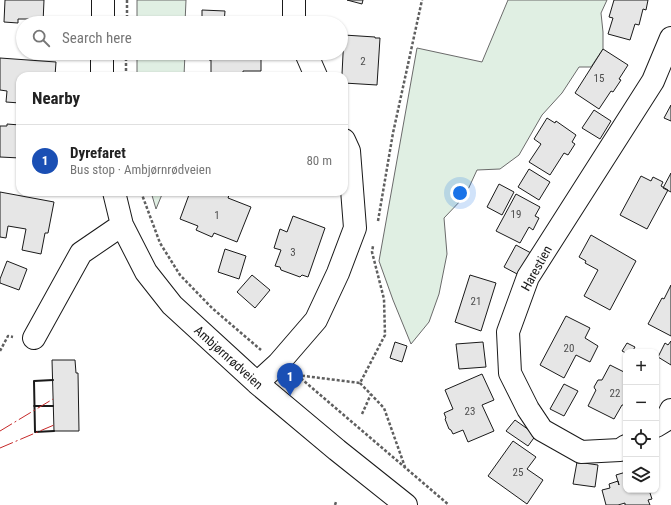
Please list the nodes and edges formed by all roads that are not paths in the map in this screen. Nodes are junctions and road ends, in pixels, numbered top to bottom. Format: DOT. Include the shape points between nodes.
graph roads {
  1 [pos="103,0"];
  2 [pos="294,0"];
  3 [pos="103,16"];
  4 [pos="294,16"];
  5 [pos="671,38"];
  6 [pos="102,60"];
  7 [pos="309,60"];
  8 [pos="102,72"];
  9 [pos="314,72"];
  10 [pos="348,148"];
  11 [pos="115,196"];
  12 [pos="122,224"];
  13 [pos="34,338"];
  14 [pos="257,383"];
  15 [pos="671,410"];
  16 [pos="659,424"];
  17 [pos="623,448"];
  18 [pos="406,505"];
  1 -- 3 [label="street"];
  2 -- 4 [label="street"];
  5 -- 17 [label="street, Harestien" via="653,82 528,278 508,332 510,373 542,430 581,452"];
  6 -- 8 [label="street"];
  7 -- 9 [label="street"];
  10 -- 14 [label="street" via="355,228 338,273 316,320 278,364"];
  11 -- 12 [label="street, Ambjørnrødveien"];
  12 -- 13 [label="street" via="81,253"];
  12 -- 14 [label="street, Ambjørnrødveien" via="146,272 172,305"];
  14 -- 18 [label="street, Ambjørnrødveien"];
  15 -- 16 [label="street" via="666,420"];
}
